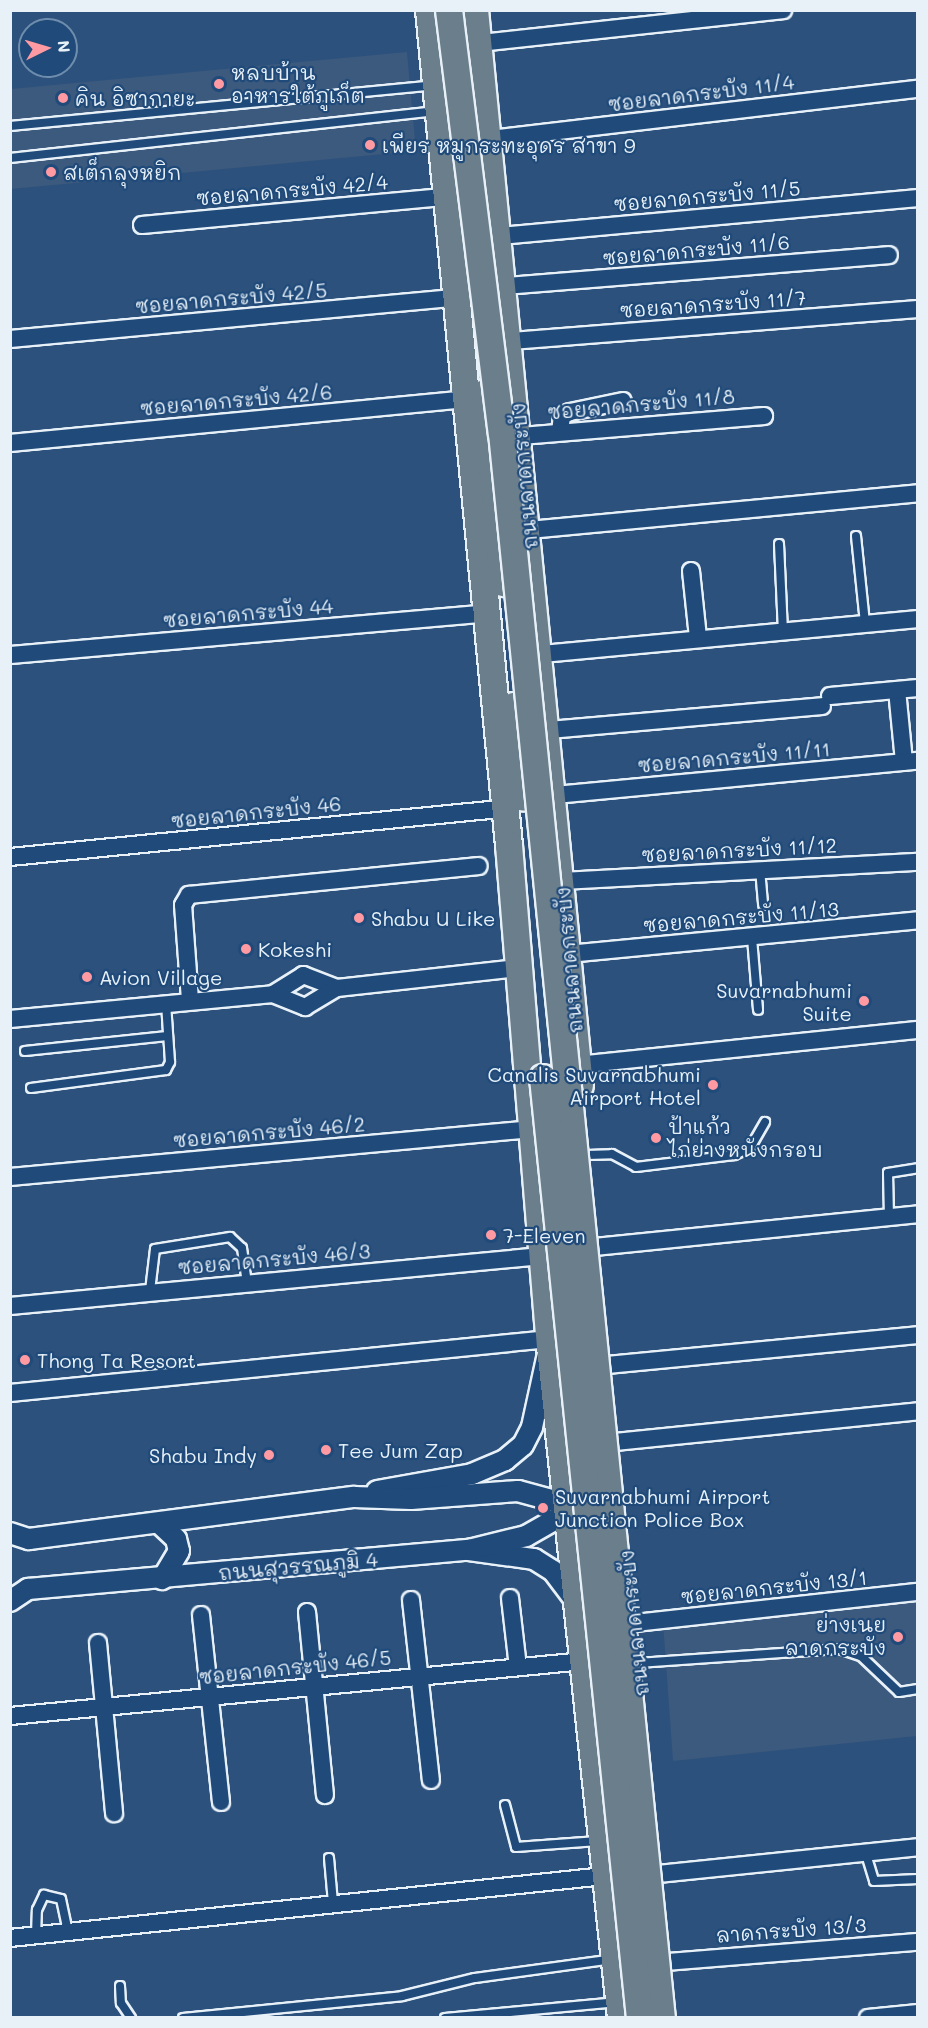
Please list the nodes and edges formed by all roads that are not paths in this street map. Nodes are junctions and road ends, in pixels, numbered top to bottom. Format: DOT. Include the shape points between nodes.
graph roads {
  1 [pos="429,10"];
  2 [pos="449,10"];
  3 [pos="475,10"];
  4 [pos="783,10"];
  5 [pos="431,38"];
  6 [pos="480,43"];
  7 [pos="434,85"];
  8 [pos="918,89"];
  9 [pos="436,111"];
  10 [pos="10,126"];
  11 [pos="490,139"];
  12 [pos="10,158"];
  13 [pos="446,197"];
  14 [pos="918,198"];
  15 [pos="142,225"];
  16 [pos="500,236"];
  17 [pos="890,255"];
  18 [pos="506,286"];
  19 [pos="456,298"];
  20 [pos="918,309"];
  21 [pos="10,339"];
  22 [pos="511,341"];
  23 [pos="466,399"];
  24 [pos="623,401"];
  25 [pos="764,416"];
  26 [pos="560,432"];
  27 [pos="521,436"];
  28 [pos="10,443"];
  29 [pos="918,493"];
  30 [pos="530,530"];
  31 [pos="856,536"];
  32 [pos="779,544"];
  33 [pos="691,571"];
  34 [pos="488,613"];
  35 [pos="918,619"];
  36 [pos="866,623"];
  37 [pos="783,631"];
  38 [pos="698,638"];
  39 [pos="542,654"];
  40 [pos="10,655"];
  41 [pos="918,688"];
  42 [pos="897,690"];
  43 [pos="549,729"];
  44 [pos="910,762"];
  45 [pos="555,795"];
  46 [pos="506,808"];
  47 [pos="10,857"];
  48 [pos="918,862"];
  49 [pos="479,866"];
  50 [pos="760,868"];
  51 [pos="562,881"];
  52 [pos="763,905"];
  53 [pos="918,920"];
  54 [pos="752,938"];
  55 [pos="568,954"];
  56 [pos="519,968"];
  57 [pos="337,988"];
  58 [pos="273,994"];
  59 [pos="190,1000"];
  60 [pos="166,1003"];
  61 [pos="758,1010"];
  62 [pos="10,1019"];
  63 [pos="918,1030"];
  64 [pos="167,1036"];
  65 [pos="25,1051"];
  66 [pos="578,1065"];
  67 [pos="31,1088"];
  68 [pos="765,1122"];
  69 [pos="532,1129"];
  70 [pos="587,1155"];
  71 [pos="918,1168"];
  72 [pos="10,1177"];
  73 [pos="918,1214"];
  74 [pos="889,1217"];
  75 [pos="595,1247"];
  76 [pos="542,1256"];
  77 [pos="247,1282"];
  78 [pos="150,1292"];
  79 [pos="10,1306"];
  80 [pos="918,1335"];
  81 [pos="550,1343"];
  82 [pos="607,1365"];
  83 [pos="10,1393"];
  84 [pos="918,1411"];
  85 [pos="616,1452"];
  86 [pos="354,1497"];
  87 [pos="571,1507"];
  88 [pos="160,1524"];
  89 [pos="17,1538"];
  90 [pos="470,1550"];
  91 [pos="162,1579"];
  92 [pos="19,1589"];
  93 [pos="918,1592"];
  94 [pos="510,1598"];
  95 [pos="411,1600"];
  96 [pos="10,1601"];
  97 [pos="579,1606"];
  98 [pos="633,1611"];
  99 [pos="307,1612"];
  100 [pos="201,1615"];
  101 [pos="98,1643"];
  102 [pos="584,1660"];
  103 [pos="638,1663"];
  104 [pos="518,1667"];
  105 [pos="420,1676"];
  106 [pos="313,1688"];
  107 [pos="918,1689"];
  108 [pos="208,1698"];
  109 [pos="103,1707"];
  110 [pos="10,1716"];
  111 [pos="431,1780"];
  112 [pos="325,1795"];
  113 [pos="221,1802"];
  114 [pos="505,1805"];
  115 [pos="114,1814"];
  116 [pos="602,1840"];
  117 [pos="918,1846"];
  118 [pos="865,1851"];
  119 [pos="329,1858"];
  120 [pos="658,1875"];
  121 [pos="605,1876"];
  122 [pos="918,1879"];
  123 [pos="333,1903"];
  124 [pos="68,1932"];
  125 [pos="36,1935"];
  126 [pos="10,1938"];
  127 [pos="918,1942"];
  128 [pos="613,1959"];
  129 [pos="668,1962"];
  130 [pos="120,1986"];
  131 [pos="620,2010"];
  132 [pos="918,2013"];
  133 [pos="131,2018"];
  134 [pos="183,2018"];
  135 [pos="445,2018"];
  136 [pos="640,2018"];
  137 [pos="662,2018"];
  138 [pos="673,2018"];
  139 [pos="868,2018"];
  1 -- 5 [label="main road"];
  2 -- 137 [label="main road, bridge" via="501,433"];
  3 -- 6 [label="main road, ถนนลาดกระบัง"];
  4 -- 6 [label="street"];
  5 -- 7 [label="main road"];
  5 -- 136 [label="main road, bridge" via="452,110 476,288 540,1047"];
  6 -- 11 [label="main road, ถนนลาดกระบัง"];
  7 -- 9 [label="main road"];
  7 -- 10 [label="lane"];
  8 -- 11 [label="street, ซอยลาดกระบัง 11/4"];
  9 -- 12 [label="lane"];
  9 -- 13 [label="main road"];
  11 -- 16 [label="main road, ถนนลาดกระบัง"];
  13 -- 15 [label="street, ซอยลาดกระบัง 42/4"];
  13 -- 19 [label="main road"];
  14 -- 16 [label="street, ซอยลาดกระบัง 11/5"];
  16 -- 18 [label="main road, ถนนลาดกระบัง"];
  17 -- 18 [label="street, ซอยลาดกระบัง 11/6"];
  18 -- 22 [label="main road, ถนนลาดกระบัง"];
  19 -- 21 [label="street, ซอยลาดกระบัง 42/5"];
  19 -- 23 [label="main road"];
  20 -- 22 [label="street, ซอยลาดกระบัง 11/7"];
  22 -- 27 [label="main road, ถนนลาดกระบัง"];
  23 -- 28 [label="street, ซอยลาดกระบัง 42/6"];
  23 -- 34 [label="main road"];
  24 -- 26 [label="street" via="570,411 562,416"];
  25 -- 26 [label="street, ซอยลาดกระบัง 11/8"];
  26 -- 27 [label="street, ซอยลาดกระบัง 11/8"];
  27 -- 30 [label="main road, ถนนลาดกระบัง"];
  29 -- 30 [label="street"];
  30 -- 39 [label="main road, ถนนลาดกระบัง"];
  31 -- 36 [label="lane"];
  32 -- 37 [label="lane"];
  33 -- 38 [label="street"];
  34 -- 40 [label="street, ซอยลาดกระบัง 44"];
  34 -- 46 [label="main road"];
  35 -- 36 [label="street"];
  36 -- 37 [label="street"];
  37 -- 38 [label="street"];
  38 -- 39 [label="street"];
  39 -- 43 [label="main road, ถนนลาดกระบัง"];
  41 -- 42 [label="street"];
  42 -- 43 [label="street" via="826,701"];
  42 -- 44 [label="street"];
  43 -- 45 [label="main road, ถนนลาดกระบัง"];
  44 -- 45 [label="street, ซอยลาดกระบัง 11/11"];
  45 -- 51 [label="main road, ถนนลาดกระบัง"];
  46 -- 47 [label="street, ซอยลาดกระบัง 46"];
  46 -- 56 [label="main road"];
  48 -- 50 [label="street, ซอยลาดกระบัง 11/12"];
  49 -- 59 [label="street" via="189,896 183,905"];
  50 -- 51 [label="street, ซอยลาดกระบัง 11/12"];
  50 -- 52 [label="lane"];
  51 -- 55 [label="main road, ถนนลาดกระบัง"];
  53 -- 54 [label="street, ซอยลาดกระบัง 11/13"];
  54 -- 55 [label="street, ซอยลาดกระบัง 11/13"];
  54 -- 61 [label="lane"];
  55 -- 66 [label="main road, ถนนลาดกระบัง"];
  56 -- 57 [label="street"];
  56 -- 69 [label="main road"];
  57 -- 58 [label="street" via="305,1007"];
  57 -- 58 [label="street" via="303,975"];
  58 -- 59 [label="street"];
  59 -- 60 [label="street"];
  60 -- 62 [label="street"];
  60 -- 64 [label="lane"];
  63 -- 66 [label="street"];
  64 -- 65 [label="lane"];
  64 -- 67 [label="lane" via="170,1062 159,1072"];
  66 -- 70 [label="main road, ถนนลาดกระบัง"];
  68 -- 70 [label="lane" via="750,1148 734,1155 636,1167 612,1154"];
  69 -- 72 [label="street, ซอยลาดกระบัง 46/2"];
  69 -- 76 [label="main road"];
  70 -- 75 [label="main road, ถนนลาดกระบัง"];
  71 -- 74 [label="lane" via="888,1173"];
  73 -- 74 [label="street"];
  74 -- 75 [label="street"];
  75 -- 82 [label="main road, ถนนลาดกระบัง"];
  76 -- 77 [label="street, ซอยลาดกระบัง 46/3"];
  76 -- 81 [label="main road"];
  77 -- 78 [label="street, ซอยลาดกระบัง 46/3"];
  77 -- 78 [label="lane" via="242,1248 230,1238 154,1249"];
  78 -- 79 [label="street, ซอยลาดกระบัง 46/3"];
  80 -- 82 [label="street"];
  81 -- 83 [label="street"];
  81 -- 86 [label="street" via="532,1427 523,1445 505,1460 472,1474"];
  81 -- 87 [label="main road"];
  82 -- 85 [label="main road, ถนนลาดกระบัง"];
  84 -- 85 [label="street"];
  85 -- 87 [label="street, ถนนสุวรรณภูมิ 4" via="597,1492"];
  85 -- 98 [label="main road, ถนนลาดกระบัง"];
  86 -- 87 [label="street" via="411,1499 518,1491"];
  86 -- 88 [label="street"];
  87 -- 90 [label="street, ถนนสุวรรณภูมิ 4" via="526,1536"];
  87 -- 97 [label="main road"];
  87 -- 98 [label="street" via="609,1537"];
  88 -- 89 [label="street"];
  88 -- 91 [label="street" via="176,1539 178,1551"];
  90 -- 91 [label="street, ถนนสุวรรณภูมิ 4"];
  90 -- 97 [label="street" via="534,1558 561,1579"];
  91 -- 92 [label="street, ถนนสุวรรณภูมิ 4"];
  92 -- 96 [label="street"];
  93 -- 98 [label="street, ซอยลาดกระบัง 13/1"];
  94 -- 104 [label="street"];
  95 -- 105 [label="street"];
  97 -- 102 [label="main road"];
  98 -- 103 [label="main road, ถนนลาดกระบัง"];
  99 -- 106 [label="street"];
  100 -- 108 [label="street"];
  101 -- 109 [label="street"];
  102 -- 104 [label="street, ซอยลาดกระบัง 46/5"];
  102 -- 116 [label="main road"];
  103 -- 107 [label="lane" via="839,1649 861,1656 899,1692"];
  103 -- 120 [label="main road, ถนนลาดกระบัง"];
  104 -- 105 [label="street, ซอยลาดกระบัง 46/5"];
  105 -- 106 [label="street, ซอยลาดกระบัง 46/5"];
  105 -- 111 [label="street"];
  106 -- 108 [label="street, ซอยลาดกระบัง 46/5"];
  106 -- 112 [label="street"];
  108 -- 109 [label="street, ซอยลาดกระบัง 46/5"];
  108 -- 113 [label="street"];
  109 -- 110 [label="street, ซอยลาดกระบัง 46/5"];
  109 -- 115 [label="street"];
  114 -- 116 [label="lane" via="516,1847"];
  116 -- 121 [label="main road"];
  117 -- 118 [label="street"];
  118 -- 120 [label="street"];
  118 -- 122 [label="lane" via="874,1881"];
  119 -- 123 [label="lane"];
  120 -- 129 [label="main road, ถนนลาดกระบัง"];
  121 -- 123 [label="street"];
  121 -- 128 [label="main road"];
  123 -- 124 [label="street"];
  124 -- 125 [label="street"];
  124 -- 125 [label="lane" via="61,1899 44,1895 37,1910"];
  125 -- 126 [label="street"];
  127 -- 129 [label="street, ลาดกระบัง 13/3"];
  128 -- 131 [label="main road"];
  128 -- 134 [label="lane" via="475,1978 402,1996"];
  129 -- 138 [label="main road, ถนนลาดกระบัง"];
  130 -- 133 [label="lane" via="121,2003"];
  131 -- 135 [label="lane"];
  132 -- 139 [label="street"];
}
